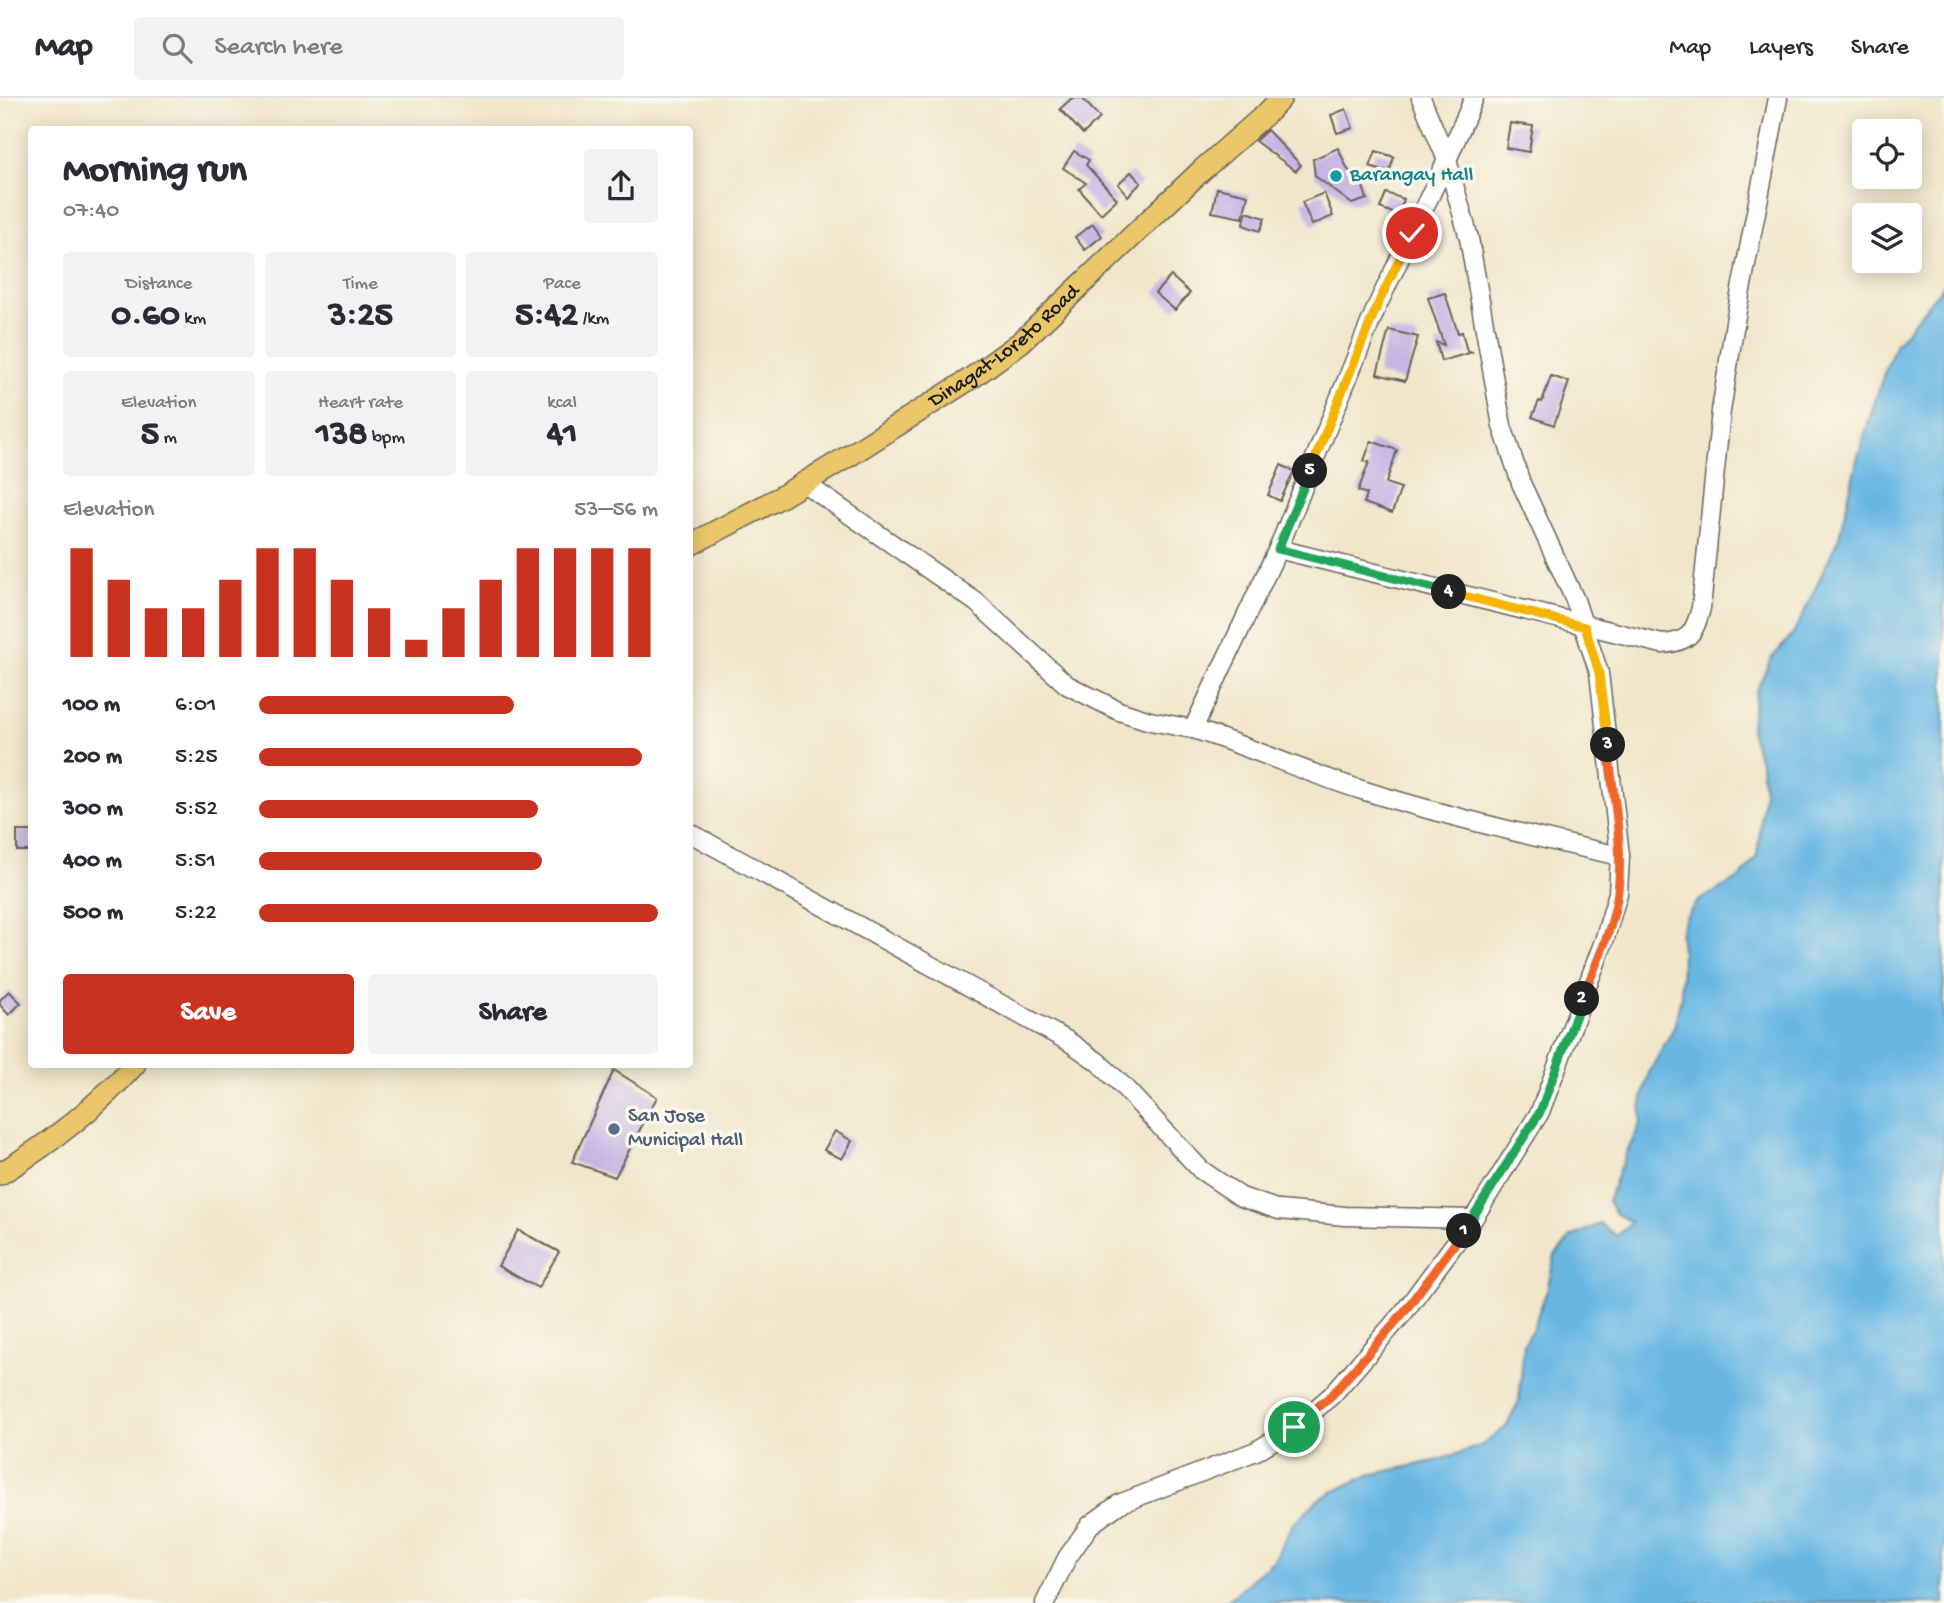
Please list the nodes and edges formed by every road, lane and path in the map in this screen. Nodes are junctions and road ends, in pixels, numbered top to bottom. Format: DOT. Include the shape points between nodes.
graph roads {
  1 [pos="1281,98"];
  2 [pos="1421,98"];
  3 [pos="1474,98"];
  4 [pos="1775,99"];
  5 [pos="1447,160"];
  6 [pos="804,483"];
  7 [pos="693,543"];
  8 [pos="1278,549"];
  9 [pos="1585,627"];
  10 [pos="1193,729"];
  11 [pos="693,835"];
  12 [pos="1620,856"];
  13 [pos="131,1068"];
  14 [pos="0,1174"];
  15 [pos="1473,1219"];
  16 [pos="1045,1603"];
  1 -- 6 [label="main road, Dinagat-Loreto Road" via="1021,342"];
  2 -- 5 [label="street"];
  3 -- 5 [label="street"];
  4 -- 9 [label="street" via="1721,411 1696,626 1688,638 1661,644"];
  5 -- 8 [label="street" via="1377,306"];
  5 -- 9 [label="street" via="1469,238 1502,426 1521,483"];
  6 -- 7 [label="main road, Dinagat-Loreto Road"];
  6 -- 10 [label="street" via="976,602 1067,685 1119,711"];
  8 -- 9 [label="street"];
  8 -- 10 [label="street"];
  9 -- 12 [label="street" via="1599,673"];
  10 -- 12 [label="street" via="1362,790 1504,831"];
  11 -- 15 [label="street" via="1068,1041 1122,1085 1201,1170 1241,1197 1279,1210"];
  12 -- 15 [label="street" via="1618,893 1605,941 1540,1112"];
  13 -- 14 [label="main road" via="83,1117"];
  15 -- 16 [label="street" via="1404,1312 1332,1395 1256,1451 1119,1504 1090,1525"];
}
